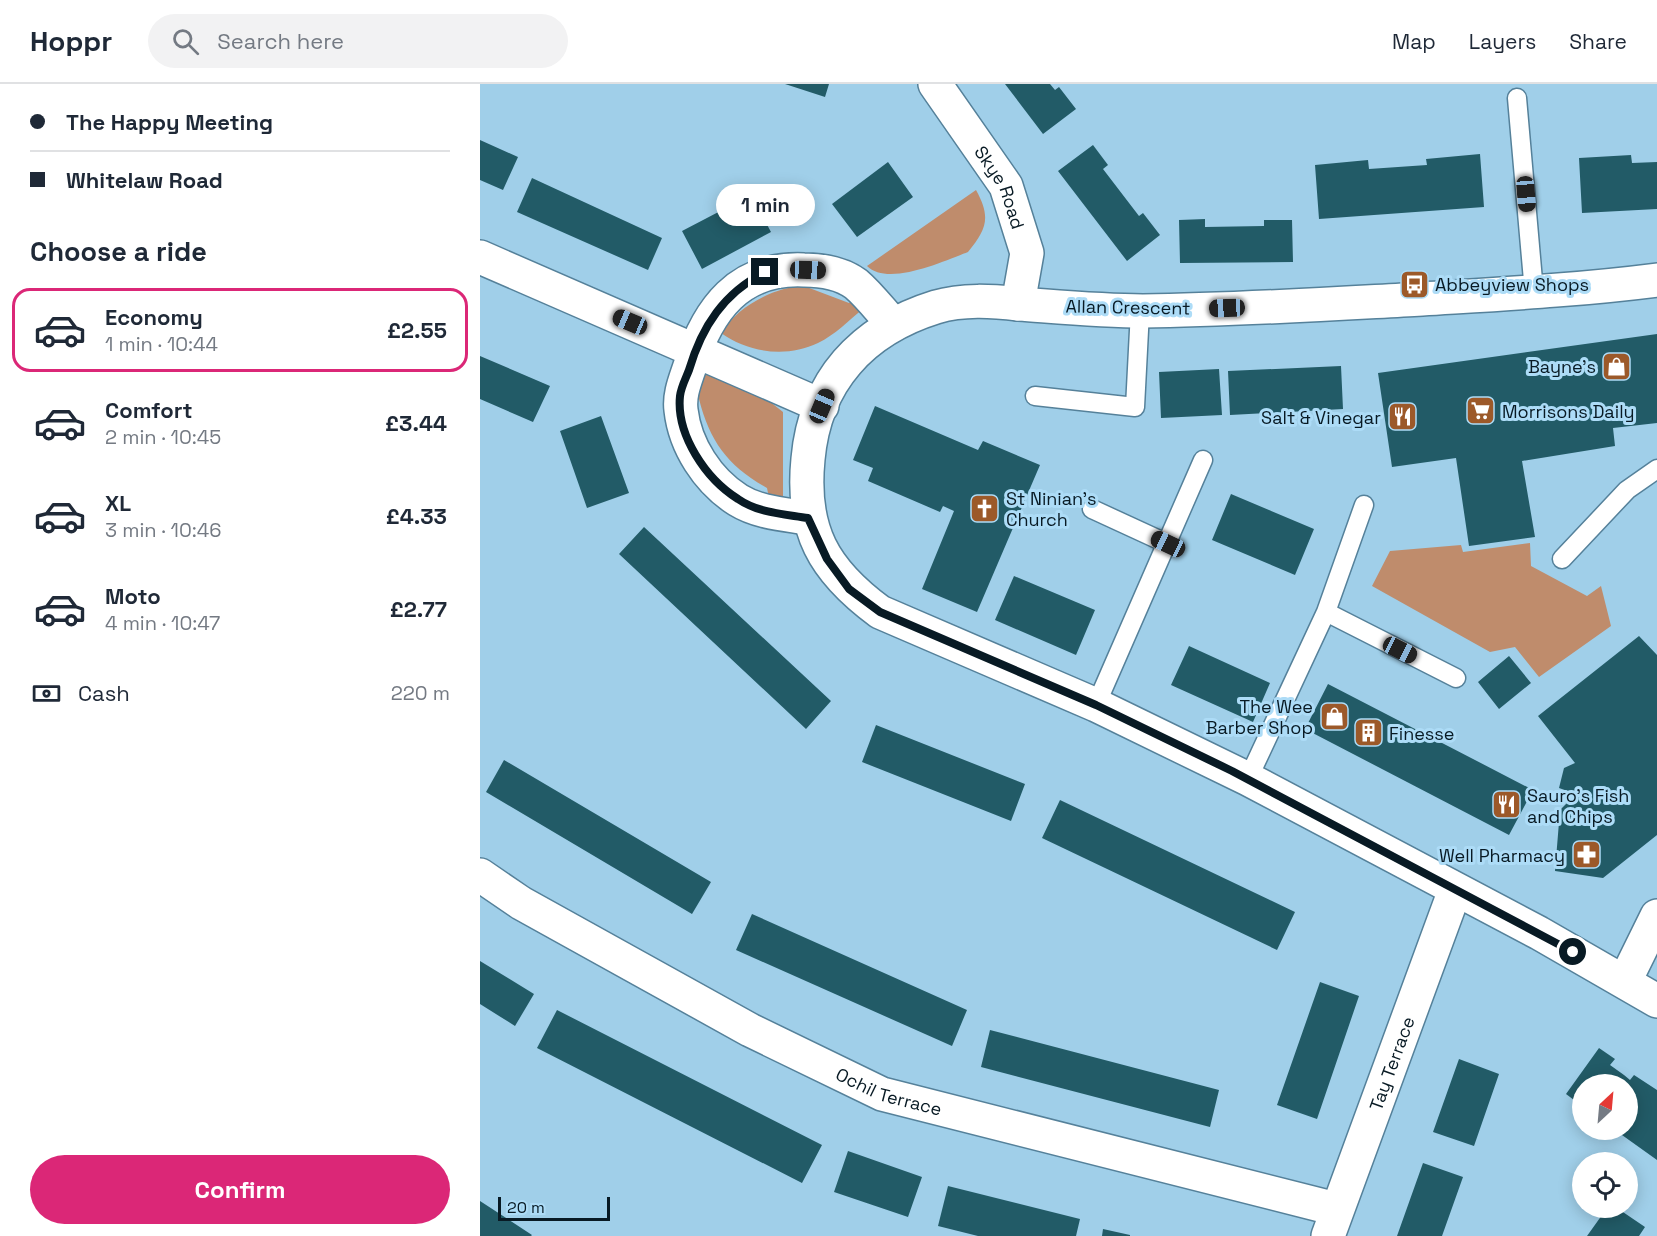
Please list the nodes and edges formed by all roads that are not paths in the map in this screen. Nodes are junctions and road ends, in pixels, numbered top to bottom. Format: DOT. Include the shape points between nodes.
graph roads {
  1 [pos="935,84"];
  2 [pos="1517,98"];
  3 [pos="480,257"];
  4 [pos="1657,280"];
  5 [pos="1534,292"];
  6 [pos="1018,304"];
  7 [pos="1140,311"];
  8 [pos="893,324"];
  9 [pos="695,350"];
  10 [pos="1035,396"];
  11 [pos="822,406"];
  12 [pos="1203,460"];
  13 [pos="1657,469"];
  14 [pos="1364,505"];
  15 [pos="1092,508"];
  16 [pos="808,518"];
  17 [pos="1168,544"];
  18 [pos="1562,559"];
  19 [pos="1326,612"];
  20 [pos="1456,678"];
  21 [pos="1096,705"];
  22 [pos="1248,779"];
  23 [pos="480,874"];
  24 [pos="1455,890"];
  25 [pos="1657,916"];
  26 [pos="1624,981"];
  27 [pos="1657,1001"];
  28 [pos="1332,1223"];
  1 -- 6 [label="street, Skye Road" via="1006,186 1027,253"];
  2 -- 5 [label="lane"];
  3 -- 9 [label="street"];
  4 -- 5 [label="street, Allan Crescent"];
  5 -- 7 [label="street, Allan Crescent" via="1314,306"];
  6 -- 7 [label="street, Allan Crescent"];
  6 -- 8 [label="street, Allan Crescent" via="972,301 938,306"];
  7 -- 10 [label="lane" via="1135,407"];
  8 -- 9 [label="street" via="855,283 825,270 765,272 748,281 713,314"];
  8 -- 11 [label="street, Allan Crescent" via="839,370"];
  9 -- 11 [label="street"];
  9 -- 16 [label="street" via="680,395 688,439 700,462 717,483 739,500 764,511"];
  11 -- 16 [label="street, Allan Crescent" via="808,454"];
  12 -- 17 [label="lane"];
  13 -- 18 [label="lane" via="1627,490"];
  14 -- 19 [label="lane"];
  15 -- 17 [label="lane"];
  16 -- 21 [label="street" via="827,559 849,589 880,612"];
  17 -- 21 [label="lane"];
  19 -- 20 [label="lane"];
  19 -- 22 [label="lane"];
  21 -- 22 [label="street"];
  22 -- 24 [label="street"];
  23 -- 28 [label="street, Ochil Terrace" via="521,903 750,1030 882,1094"];
  24 -- 26 [label="street"];
  24 -- 28 [label="street, Tay Terrace"];
  25 -- 26 [label="street"];
  26 -- 27 [label="street"];
}
